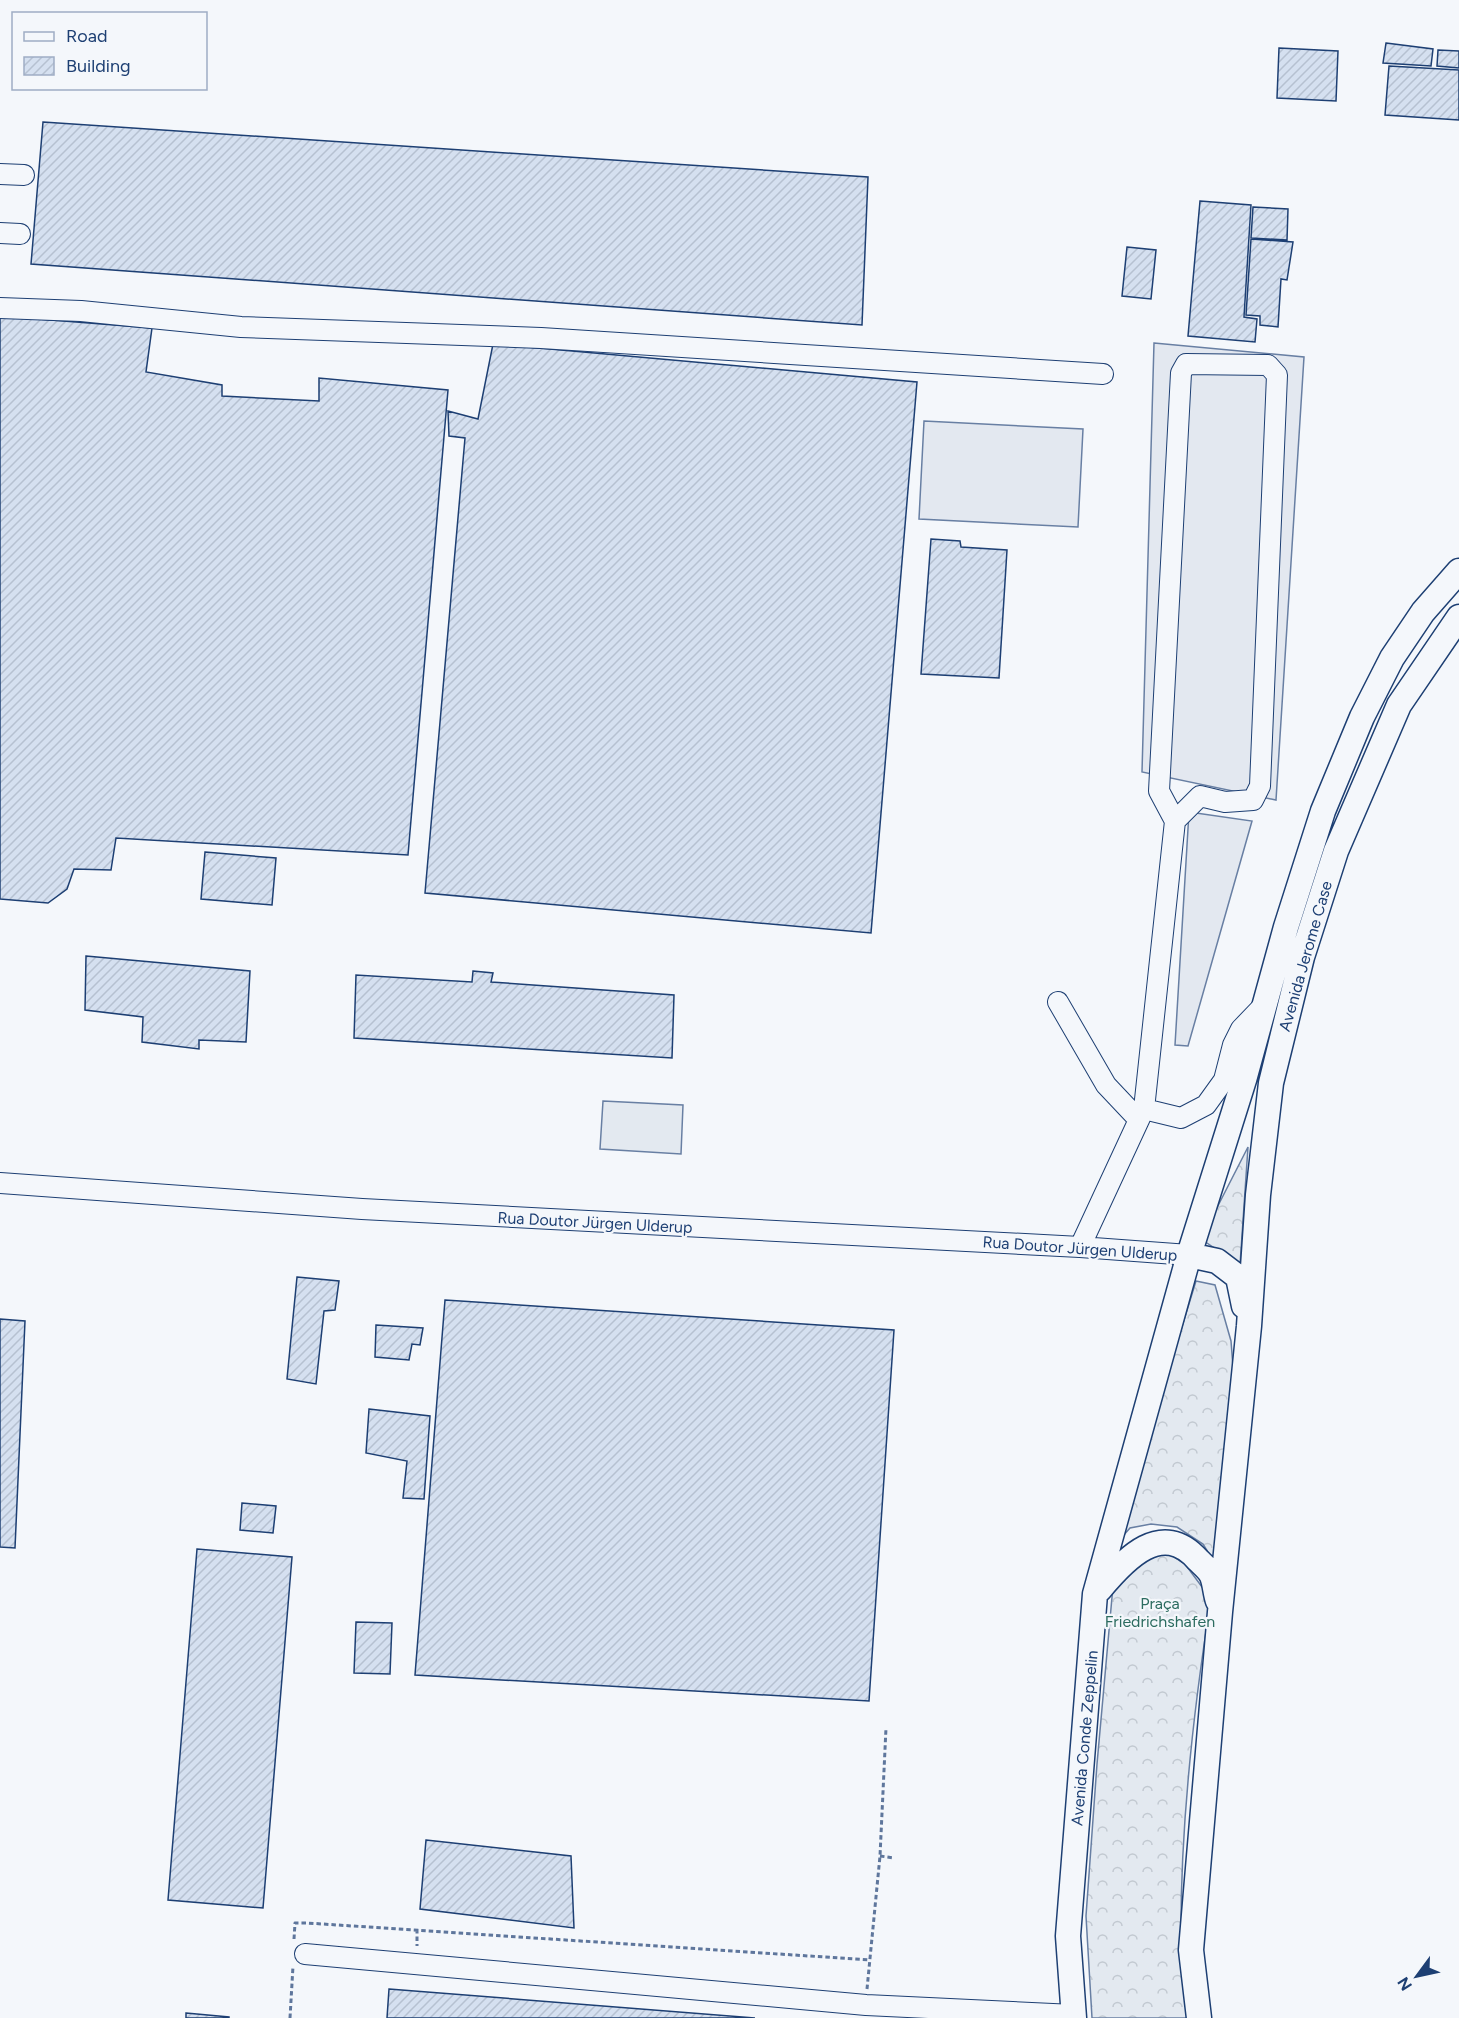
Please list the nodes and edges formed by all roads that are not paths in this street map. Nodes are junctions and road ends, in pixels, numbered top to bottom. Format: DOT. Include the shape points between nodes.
graph roads {
  1 [pos="0,174"];
  2 [pos="24,175"];
  3 [pos="0,233"];
  4 [pos="20,234"];
  5 [pos="0,308"];
  6 [pos="1103,374"];
  7 [pos="1459,571"];
  8 [pos="1459,617"];
  9 [pos="1175,821"];
  10 [pos="1058,1002"];
  11 [pos="1264,1004"];
  12 [pos="1142,1114"];
  13 [pos="0,1183"];
  14 [pos="1080,1247"];
  15 [pos="1189,1255"];
  16 [pos="1249,1326"];
  17 [pos="1095,1594"];
  18 [pos="1221,1612"];
  19 [pos="298,1953"];
  20 [pos="1074,2017"];
  21 [pos="1199,2018"];
  1 -- 2 [label="street"];
  3 -- 4 [label="street"];
  5 -- 6 [label="street" via="81,311 241,327 541,338"];
  7 -- 11 [label="main road, Avenida Jerome Case" via="1423,612 1392,658 1362,717 1323,811"];
  8 -- 16 [label="main road, Avenida Jerome Case" via="1399,705 1336,851 1302,957 1270,1083"];
  9 -- 9 [label="street" via="1200,796 1225,802 1252,800 1260,786 1277,375 1268,365 1186,364 1181,373 1159,791"];
  9 -- 12 [label="street"];
  10 -- 12 [label="street" via="1106,1085"];
  11 -- 12 [label="street" via="1241,1029 1224,1080 1206,1105 1181,1118"];
  11 -- 15 [label="main road, Avenida Jerome Case"];
  12 -- 14 [label="street"];
  13 -- 14 [label="street, Rua Doutor Jürgen Ulderup" via="374,1210"];
  14 -- 15 [label="street, Rua Doutor Jürgen Ulderup"];
  15 -- 16 [label="main road" via="1217,1261 1238,1277"];
  15 -- 17 [label="main road, Avenida Conde Zeppelin"];
  16 -- 18 [label="main road"];
  17 -- 18 [label="main road" via="1120,1565 1142,1548 1166,1542 1188,1548 1211,1574"];
  17 -- 20 [label="main road, Avenida Conde Zeppelin" via="1068,1936"];
  18 -- 21 [label="main road" via="1191,1950"];
  19 -- 20 [label="street" via="866,2005"];
}
